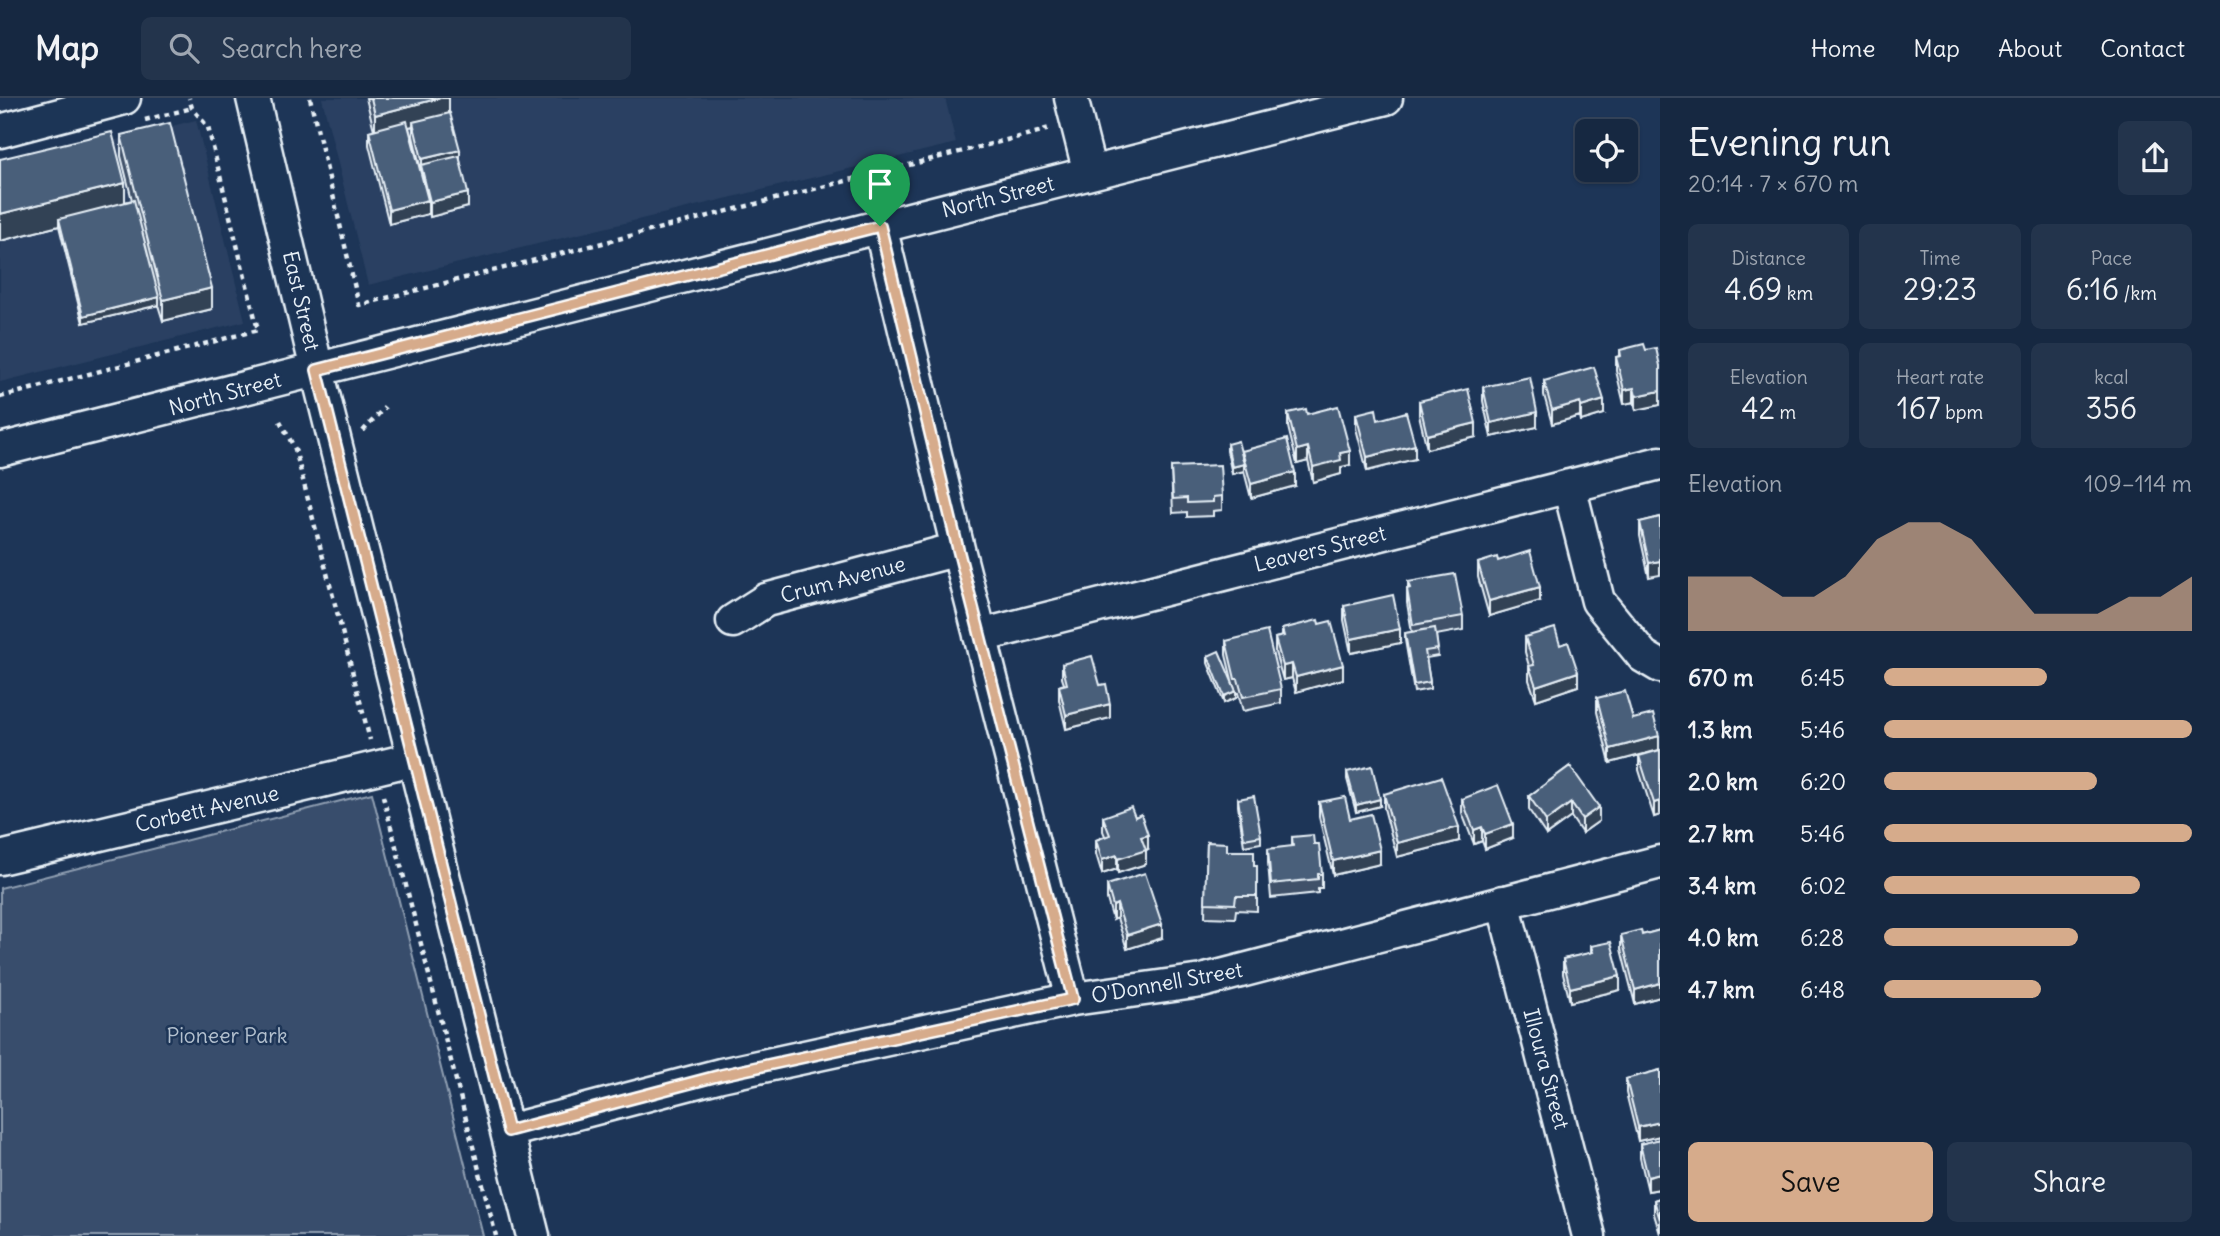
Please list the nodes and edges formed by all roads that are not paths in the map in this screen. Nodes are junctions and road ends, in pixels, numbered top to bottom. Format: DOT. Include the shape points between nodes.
graph roads {
  1 [pos="124,98"];
  2 [pos="253,98"];
  3 [pos="1071,98"];
  4 [pos="1386,98"];
  5 [pos="0,131"];
  6 [pos="1090,173"];
  7 [pos="880,226"];
  8 [pos="317,370"];
  9 [pos="0,450"];
  10 [pos="1660,463"];
  11 [pos="1570,486"];
  12 [pos="958,549"];
  13 [pos="733,621"];
  14 [pos="980,636"];
  15 [pos="1660,666"];
  16 [pos="413,759"];
  17 [pos="0,858"];
  18 [pos="1660,862"];
  19 [pos="1503,902"];
  20 [pos="1073,999"];
  21 [pos="508,1131"];
  22 [pos="534,1236"];
  23 [pos="1589,1236"];
  1 -- 5 [label="street"];
  2 -- 8 [label="street, East Street"];
  3 -- 6 [label="street"];
  4 -- 6 [label="street, North Street"];
  6 -- 7 [label="street, North Street"];
  7 -- 8 [label="street, North Street"];
  7 -- 12 [label="street"];
  8 -- 9 [label="street, North Street"];
  8 -- 16 [label="street, East Street"];
  10 -- 11 [label="street, Leavers Street"];
  11 -- 14 [label="street, Leavers Street"];
  11 -- 15 [label="street" via="1598,601 1643,656"];
  12 -- 13 [label="street, Crum Avenue" via="766,600"];
  12 -- 14 [label="street"];
  14 -- 20 [label="street"];
  16 -- 17 [label="street, Corbett Avenue"];
  16 -- 21 [label="street, East Street"];
  18 -- 19 [label="street, O'Donnell Street"];
  19 -- 20 [label="street, O'Donnell Street" via="1202,981"];
  19 -- 23 [label="street, Illoura Street"];
  20 -- 21 [label="street, O'Donnell Street" via="721,1075"];
  21 -- 22 [label="street, East Street"];
}
